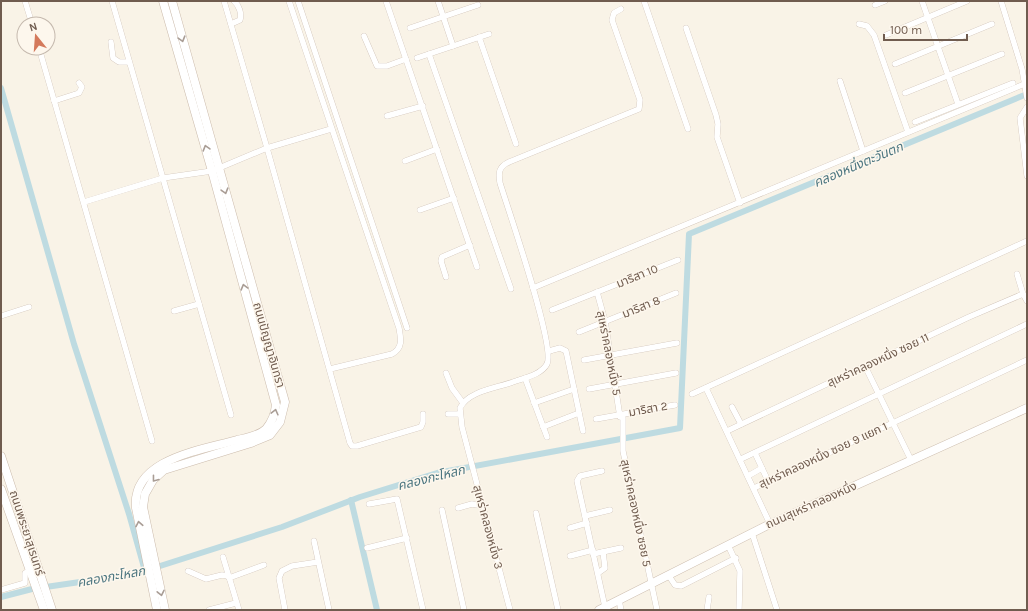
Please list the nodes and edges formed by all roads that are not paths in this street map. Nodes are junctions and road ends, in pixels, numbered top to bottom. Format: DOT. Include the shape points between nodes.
graph roads {
  1 [pos="25,1"];
  2 [pos="112,1"];
  3 [pos="163,1"];
  4 [pos="172,1"];
  5 [pos="225,1"];
  6 [pos="234,1"];
  7 [pos="288,1"];
  8 [pos="298,1"];
  9 [pos="386,1"];
  10 [pos="438,1"];
  11 [pos="644,1"];
  12 [pos="885,1"];
  13 [pos="922,1"];
  14 [pos="967,1"];
  15 [pos="1001,1"];
  16 [pos="478,5"];
  17 [pos="875,5"];
  18 [pos="621,9"];
  19 [pos="30,16"];
  20 [pos="443,17"];
  21 [pos="928,17"];
  22 [pos="231,24"];
  23 [pos="859,24"];
  24 [pos="992,24"];
  25 [pos="410,28"];
  26 [pos="686,28"];
  27 [pos="489,34"];
  28 [pos="886,35"];
  29 [pos="364,36"];
  30 [pos="479,37"];
  31 [pos="111,42"];
  32 [pos="453,46"];
  33 [pos="937,46"];
  34 [pos="429,54"];
  35 [pos="1002,54"];
  36 [pos="41,56"];
  37 [pos="417,58"];
  38 [pos="406,59"];
  39 [pos="129,62"];
  40 [pos="895,64"];
  41 [pos="948,75"];
  42 [pos="840,81"];
  43 [pos="1013,82"];
  44 [pos="79,83"];
  45 [pos="1026,85"];
  46 [pos="905,93"];
  47 [pos="1027,98"];
  48 [pos="54,101"];
  49 [pos="958,104"];
  50 [pos="423,106"];
  51 [pos="1027,107"];
  52 [pos="387,116"];
  53 [pos="338,120"];
  54 [pos="914,122"];
  55 [pos="330,126"];
  56 [pos="688,129"];
  57 [pos="908,132"];
  58 [pos="343,134"];
  59 [pos="334,137"];
  60 [pos="1025,138"];
  61 [pos="516,144"];
  62 [pos="267,148"];
  63 [pos="437,149"];
  64 [pos="863,151"];
  65 [pos="405,161"];
  66 [pos="1026,164"];
  67 [pos="215,169"];
  68 [pos="1027,176"];
  69 [pos="162,178"];
  70 [pos="454,198"];
  71 [pos="84,202"];
  72 [pos="740,203"];
  73 [pos="420,210"];
  74 [pos="1027,241"];
  75 [pos="470,245"];
  76 [pos="678,260"];
  77 [pos="477,267"];
  78 [pos="1017,274"];
  79 [pos="446,277"];
  80 [pos="533,288"];
  81 [pos="511,289"];
  82 [pos="597,292"];
  83 [pos="676,293"];
  84 [pos="1023,294"];
  85 [pos="1027,301"];
  86 [pos="199,304"];
  87 [pos="29,307"];
  88 [pos="552,310"];
  89 [pos="174,311"];
  90 [pos="1,316"];
  91 [pos="605,321"];
  92 [pos="1027,324"];
  93 [pos="407,328"];
  94 [pos="579,332"];
  95 [pos="677,343"];
  96 [pos="549,350"];
  97 [pos="611,355"];
  98 [pos="584,360"];
  99 [pos="1027,360"];
  100 [pos="865,366"];
  101 [pos="330,369"];
  102 [pos="446,373"];
  103 [pos="676,373"];
  104 [pos="525,378"];
  105 [pos="616,384"];
  106 [pos="706,388"];
  107 [pos="574,389"];
  108 [pos="589,389"];
  109 [pos="692,394"];
  110 [pos="879,395"];
  111 [pos="462,403"];
  112 [pos="534,404"];
  113 [pos="675,405"];
  114 [pos="732,407"];
  115 [pos="1027,408"];
  116 [pos="579,413"];
  117 [pos="423,414"];
  118 [pos="448,414"];
  119 [pos="460,414"];
  120 [pos="621,414"];
  121 [pos="231,415"];
  122 [pos="596,419"];
  123 [pos="893,423"];
  124 [pos="741,424"];
  125 [pos="543,427"];
  126 [pos="583,431"];
  127 [pos="727,431"];
  128 [pos="547,437"];
  129 [pos="152,440"];
  130 [pos="622,442"];
  131 [pos="755,453"];
  132 [pos="1,456"];
  133 [pos="741,459"];
  134 [pos="911,460"];
  135 [pos="762,468"];
  136 [pos="602,471"];
  137 [pos="748,476"];
  138 [pos="768,481"];
  139 [pos="754,488"];
  140 [pos="1,489"];
  141 [pos="369,504"];
  142 [pos="483,506"];
  143 [pos="458,508"];
  144 [pos="442,510"];
  145 [pos="610,510"];
  146 [pos="536,513"];
  147 [pos="585,516"];
  148 [pos="587,523"];
  149 [pos="770,524"];
  150 [pos="570,528"];
  151 [pos="752,533"];
  152 [pos="407,538"];
  153 [pos="314,541"];
  154 [pos="728,545"];
  155 [pos="367,548"];
  156 [pos="621,548"];
  157 [pos="593,552"];
  158 [pos="603,552"];
  159 [pos="570,556"];
  160 [pos="223,557"];
  161 [pos="736,558"];
  162 [pos="318,562"];
  163 [pos="264,565"];
  164 [pos="30,570"];
  165 [pos="188,571"];
  166 [pos="598,573"];
  167 [pos="669,576"];
  168 [pos="154,577"];
  169 [pos="229,577"];
  170 [pos="652,584"];
  171 [pos="1,590"];
  172 [pos="709,597"];
  173 [pos="44,598"];
  174 [pos="619,600"];
  175 [pos="236,602"];
  176 [pos="602,608"];
  177 [pos="44,610"];
  178 [pos="52,610"];
  179 [pos="157,610"];
  180 [pos="165,610"];
  181 [pos="209,610"];
  182 [pos="239,610"];
  183 [pos="285,610"];
  184 [pos="329,610"];
  185 [pos="424,610"];
  186 [pos="464,610"];
  187 [pos="510,610"];
  188 [pos="558,610"];
  189 [pos="622,610"];
  190 [pos="657,610"];
  191 [pos="707,610"];
  192 [pos="739,610"];
  193 [pos="776,610"];
  1 -- 19 [label="street"];
  2 -- 39 [label="street"];
  67 -- 3 [label="street, ถนนปัญญาอินทรา, one-way"];
  4 -- 67 [label="street, ถนนปัญญาอินทรา, one-way"];
  5 -- 22 [label="street"];
  6 -- 22 [label="street" via="241,18"];
  7 -- 55 [label="street"];
  8 -- 53 [label="street"];
  9 -- 38 [label="street"];
  10 -- 20 [label="street"];
  11 -- 56 [label="street"];
  12 -- 17 [label="street"];
  13 -- 21 [label="street"];
  14 -- 21 [label="street"];
  15 -- 45 [label="street"];
  16 -- 20 [label="street"];
  18 -- 80 [label="street" via="614,13 612,20 640,100 639,109 509,162 499,169 500,183"];
  20 -- 25 [label="street"];
  20 -- 32 [label="street"];
  21 -- 28 [label="street"];
  21 -- 33 [label="street"];
  22 -- 62 [label="street"];
  23 -- 57 [label="street" via="867,26 874,35"];
  24 -- 33 [label="street"];
  26 -- 72 [label="street" via="716,115 717,138"];
  27 -- 30 [label="street"];
  29 -- 38 [label="street" via="377,66 387,66"];
  30 -- 32 [label="street"];
  30 -- 61 [label="street"];
  31 -- 39 [label="street" via="113,58 119,62"];
  32 -- 34 [label="street"];
  33 -- 40 [label="street"];
  33 -- 41 [label="street"];
  34 -- 37 [label="street"];
  34 -- 81 [label="street"];
  35 -- 41 [label="street"];
  36 -- 48 [label="street"];
  38 -- 50 [label="street"];
  39 -- 69 [label="street"];
  41 -- 46 [label="street"];
  41 -- 49 [label="street"];
  42 -- 64 [label="street"];
  43 -- 49 [label="street"];
  44 -- 48 [label="street" via="82,90 79,93"];
  45 -- 47 [label="street"];
  45 -- 57 [label="street"];
  48 -- 71 [label="street"];
  49 -- 54 [label="street"];
  50 -- 52 [label="street"];
  50 -- 63 [label="street"];
  51 -- 60 [label="street" via="1020,118"];
  53 -- 55 [label="street"];
  53 -- 58 [label="street"];
  55 -- 59 [label="street"];
  55 -- 62 [label="street"];
  57 -- 64 [label="street"];
  58 -- 59 [label="street"];
  58 -- 93 [label="street"];
  59 -- 101 [label="street" via="399,328 401,346 392,354"];
  60 -- 66 [label="street"];
  62 -- 67 [label="street"];
  62 -- 101 [label="street"];
  63 -- 65 [label="street"];
  63 -- 70 [label="street"];
  64 -- 72 [label="street"];
  66 -- 68 [label="street"];
  67 -- 69 [label="street"];
  67 -- 168 [label="street, ถนนปัญญาอินทรา" via="285,402 284,412 270,435 261,440 181,463 157,475 143,500"];
  69 -- 71 [label="street"];
  69 -- 86 [label="street"];
  70 -- 73 [label="street"];
  70 -- 75 [label="street"];
  71 -- 129 [label="street"];
  72 -- 80 [label="street"];
  74 -- 106 [label="street"];
  75 -- 77 [label="street"];
  75 -- 79 [label="street" via="442,257"];
  76 -- 82 [label="street, มาริสา 10"];
  78 -- 84 [label="street"];
  80 -- 96 [label="street"];
  82 -- 88 [label="street, มาริสา 10"];
  82 -- 91 [label="street, สุเหร่าคลองหนึ่ง 5"];
  83 -- 91 [label="street, มาริสา 8"];
  84 -- 85 [label="street"];
  84 -- 100 [label="street, สุเหร่าคลองหนึ่ง ซอย 11"];
  86 -- 89 [label="street"];
  86 -- 121 [label="street"];
  87 -- 90 [label="street"];
  91 -- 94 [label="street, มาริสา 8"];
  91 -- 97 [label="street, สุเหร่าคลองหนึ่ง 5"];
  92 -- 110 [label="street"];
  95 -- 97 [label="street"];
  96 -- 104 [label="street" via="548,363 543,369"];
  96 -- 107 [label="street" via="560,348 566,351"];
  97 -- 98 [label="street"];
  97 -- 105 [label="street, สุเหร่าคลองหนึ่ง 5"];
  99 -- 123 [label="street, สุเหร่าคลองหนึ่ง ซอย 9 แยก 1"];
  100 -- 110 [label="street"];
  100 -- 124 [label="street, สุเหร่าคลองหนึ่ง ซอย 11"];
  101 -- 117 [label="street" via="352,446 421,427"];
  102 -- 111 [label="street"];
  103 -- 105 [label="street"];
  104 -- 111 [label="street" via="469,397"];
  104 -- 112 [label="street"];
  105 -- 108 [label="street"];
  105 -- 120 [label="street, สุเหร่าคลองหนึ่ง 5"];
  106 -- 109 [label="street"];
  106 -- 127 [label="street"];
  107 -- 112 [label="street"];
  107 -- 116 [label="street"];
  110 -- 123 [label="street"];
  110 -- 131 [label="street"];
  111 -- 119 [label="street, สุเหร่าคลองหนึ่ง 3"];
  112 -- 125 [label="street"];
  113 -- 120 [label="street, มาริสา 2"];
  114 -- 124 [label="street"];
  115 -- 134 [label="street, ถนนสุเหร่าคลองหนึ่ง"];
  116 -- 125 [label="street"];
  116 -- 126 [label="street"];
  118 -- 119 [label="street"];
  119 -- 142 [label="street, สุเหร่าคลองหนึ่ง 3"];
  120 -- 122 [label="street, มาริสา 2"];
  120 -- 130 [label="street, สุเหร่าคลองหนึ่ง 5"];
  123 -- 134 [label="street"];
  123 -- 138 [label="street, สุเหร่าคลองหนึ่ง ซอย 9 แยก 1"];
  124 -- 127 [label="street, สุเหร่าคลองหนึ่ง ซอย 11"];
  125 -- 128 [label="street"];
  127 -- 133 [label="street"];
  130 -- 170 [label="street, สุเหร่าคลองหนึ่ง ซอย 5"];
  131 -- 133 [label="street"];
  131 -- 135 [label="street"];
  132 -- 173 [label="street, ถนนพระยาสุเรนทร์" via="42,576"];
  133 -- 137 [label="street"];
  134 -- 149 [label="street, ถนนสุเหร่าคลองหนึ่ง"];
  135 -- 137 [label="street"];
  135 -- 138 [label="street"];
  136 -- 147 [label="street" via="578,478"];
  137 -- 139 [label="street"];
  138 -- 139 [label="street, สุเหร่าคลองหนึ่ง ซอย 9 แยก 1"];
  139 -- 149 [label="street"];
  140 -- 164 [label="street, ถนนพระยาสุเรนทร์"];
  141 -- 152 [label="street" via="397,499"];
  142 -- 143 [label="street" via="472,504"];
  142 -- 187 [label="street, สุเหร่าคลองหนึ่ง 3"];
  144 -- 186 [label="street"];
  145 -- 147 [label="street"];
  146 -- 188 [label="street"];
  147 -- 148 [label="street"];
  148 -- 150 [label="street"];
  148 -- 157 [label="street"];
  149 -- 151 [label="street, ถนนสุเหร่าคลองหนึ่ง"];
  151 -- 154 [label="street, ถนนสุเหร่าคลองหนึ่ง"];
  151 -- 193 [label="street"];
  152 -- 155 [label="street"];
  152 -- 185 [label="street"];
  153 -- 162 [label="street"];
  154 -- 161 [label="street"];
  154 -- 167 [label="street, ถนนสุเหร่าคลองหนึ่ง"];
  156 -- 158 [label="street"];
  157 -- 158 [label="street"];
  157 -- 159 [label="street"];
  157 -- 166 [label="street"];
  158 -- 166 [label="street" via="605,568"];
  160 -- 169 [label="street"];
  161 -- 167 [label="street" via="681,586 675,585"];
  161 -- 192 [label="street" via="740,571"];
  162 -- 183 [label="street" via="292,566 282,571 280,578"];
  162 -- 184 [label="street"];
  163 -- 169 [label="street"];
  164 -- 171 [label="street" via="25,573 25,583"];
  164 -- 173 [label="street, ถนนพระยาสุเรนทร์"];
  165 -- 169 [label="street" via="206,579 222,575"];
  166 -- 176 [label="street"];
  167 -- 170 [label="street, ถนนสุเหร่าคลองหนึ่ง"];
  168 -- 179 [label="street, ถนนปัญญาอินทรา"];
  168 -- 180 [label="street, ถนนปัญญาอินทรา, one-way"];
  169 -- 175 [label="street"];
  170 -- 174 [label="street, ถนนสุเหร่าคลองหนึ่ง"];
  170 -- 190 [label="street, สุเหร่าคลองหนึ่ง ซอย 5"];
  172 -- 191 [label="street"];
  173 -- 177 [label="street, ถนนพระยาสุเรนทร์"];
  173 -- 178 [label="street, ถนนพระยาสุเรนทร์"];
  174 -- 176 [label="street, ถนนสุเหร่าคลองหนึ่ง"];
  174 -- 189 [label="street"];
  175 -- 181 [label="street"];
  175 -- 182 [label="street"];
}
